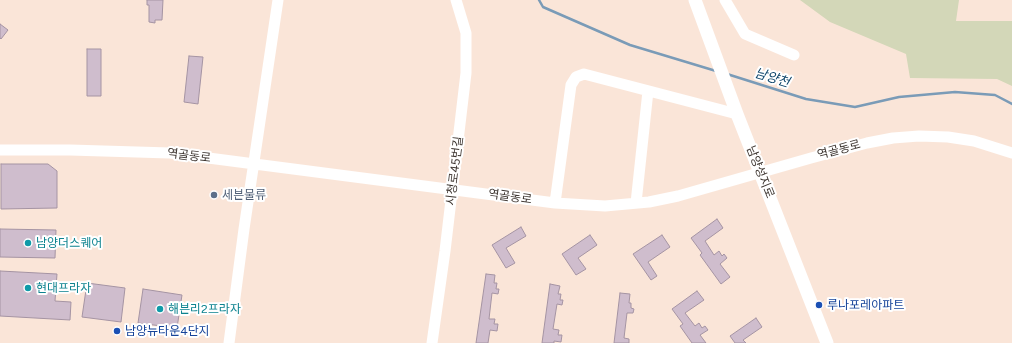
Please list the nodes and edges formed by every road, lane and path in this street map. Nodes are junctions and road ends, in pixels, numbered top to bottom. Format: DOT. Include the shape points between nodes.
graph roads {
  1 [pos="278,0"];
  2 [pos="456,0"];
  3 [pos="694,0"];
  4 [pos="725,0"];
  5 [pos="794,55"];
  6 [pos="648,91"];
  7 [pos="738,114"];
  8 [pos="0,150"];
  9 [pos="1012,153"];
  10 [pos="253,164"];
  11 [pos="761,172"];
  12 [pos="453,189"];
  13 [pos="555,203"];
  14 [pos="636,203"];
  15 [pos="229,343"];
  16 [pos="432,343"];
  17 [pos="827,343"];
  1 -- 10 [label="street"];
  2 -- 12 [label="street, 시청로45번길" via="466,33 466,73"];
  3 -- 7 [label="main road, 남양성지로"];
  4 -- 5 [label="street" via="745,34"];
  6 -- 7 [label="street"];
  6 -- 13 [label="street" via="584,74 576,77 571,85"];
  6 -- 14 [label="street"];
  7 -- 11 [label="main road, 남양성지로"];
  8 -- 10 [label="street, 역골동로" via="170,153"];
  9 -- 11 [label="street, 역골동로" via="961,139 905,136 873,141"];
  10 -- 12 [label="street, 역골동로"];
  10 -- 15 [label="street"];
  11 -- 14 [label="street, 역골동로" via="678,196"];
  11 -- 17 [label="main road, 남양성지로"];
  12 -- 13 [label="street, 역골동로"];
  12 -- 16 [label="street, 시청로45번길"];
  13 -- 14 [label="street, 역골동로" via="598,206"];
}
